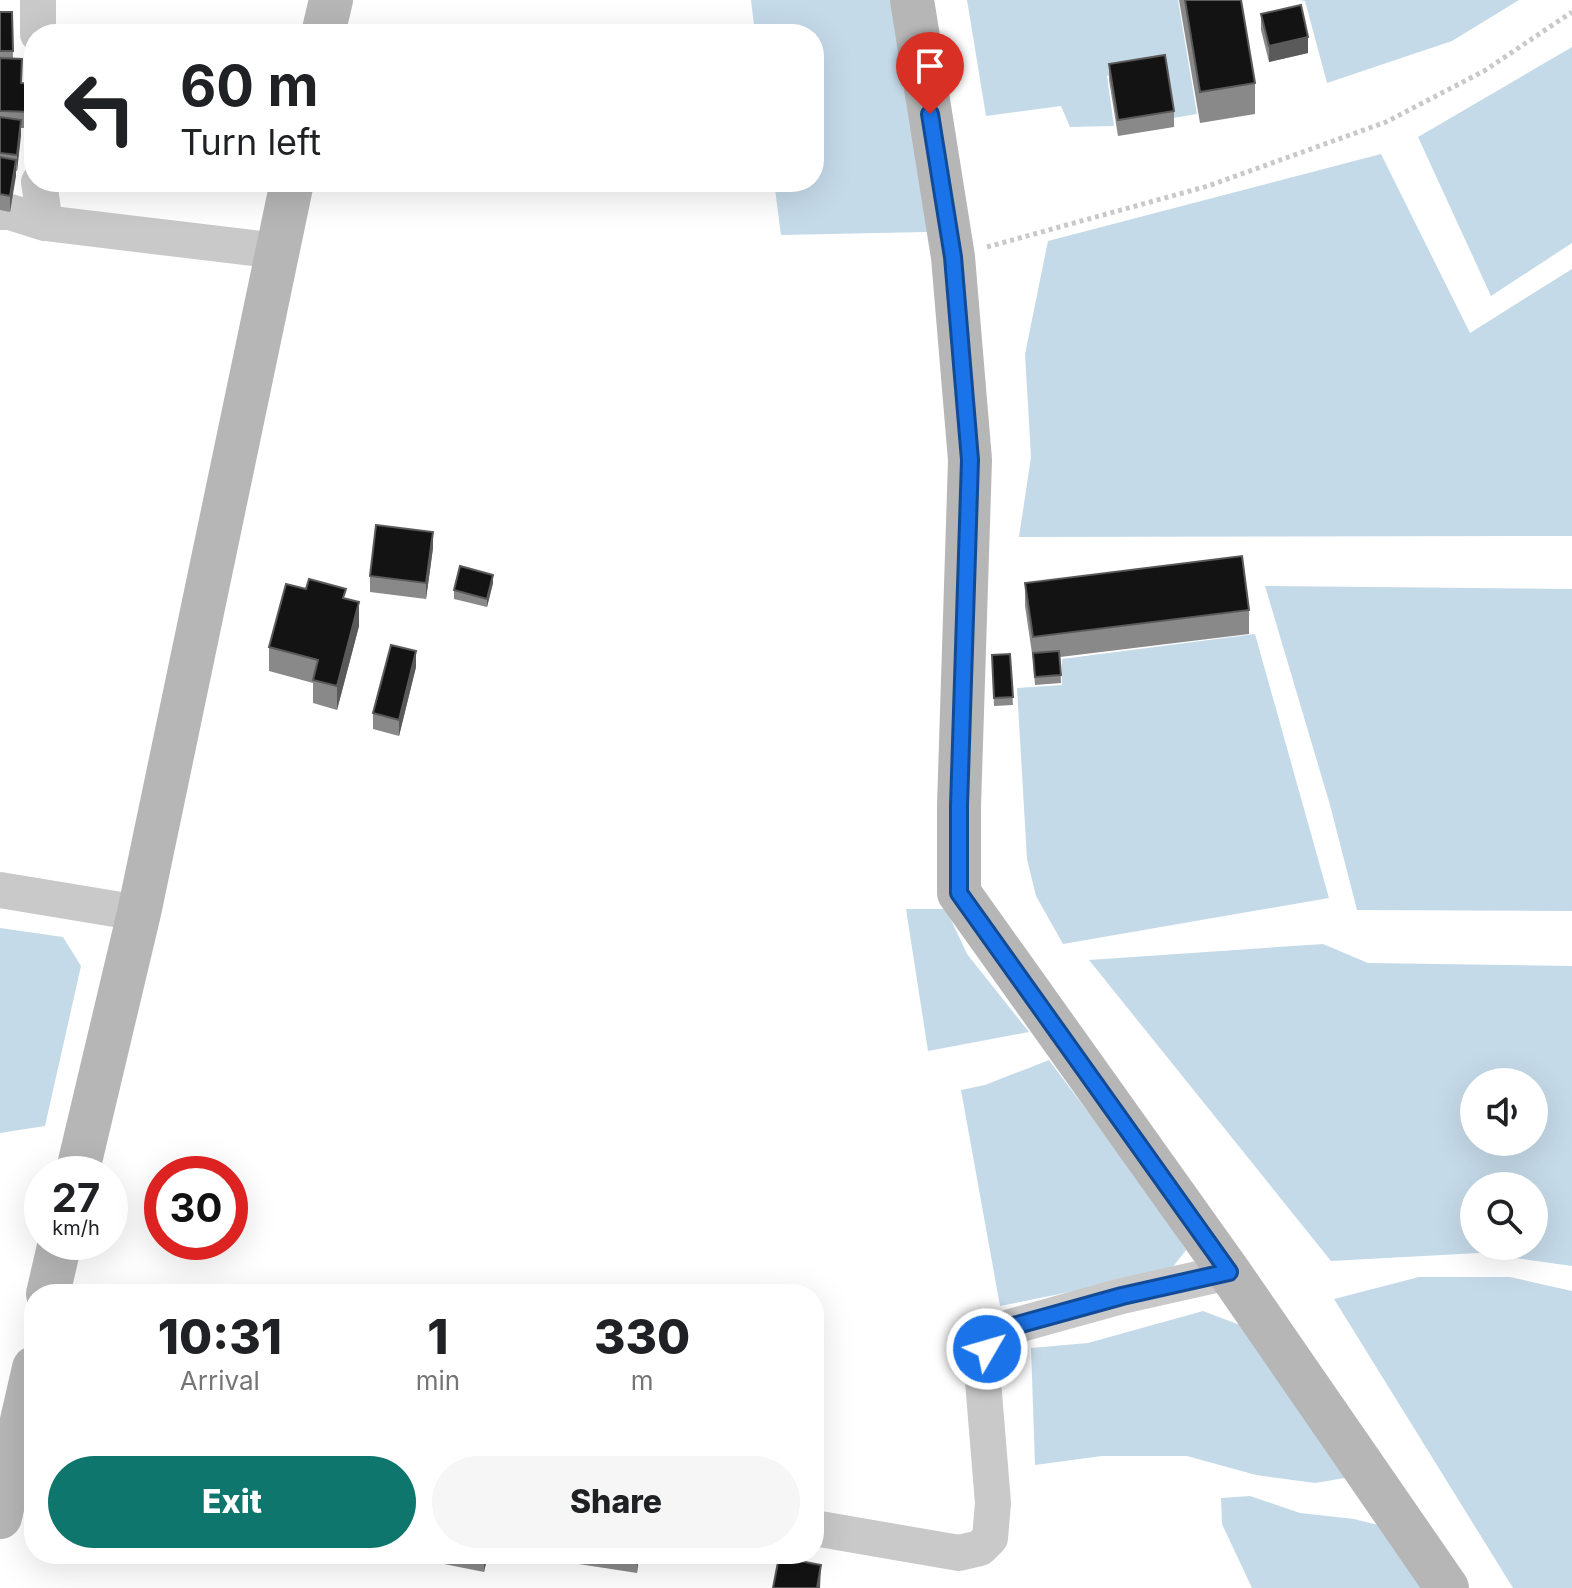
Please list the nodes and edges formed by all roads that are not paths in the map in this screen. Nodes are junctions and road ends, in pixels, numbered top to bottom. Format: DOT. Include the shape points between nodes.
graph roads {
  1 [pos="38,0"];
  2 [pos="331,0"];
  3 [pos="912,0"];
  4 [pos="38,24"];
  5 [pos="325,24"];
  6 [pos="40,192"];
  7 [pos="290,192"];
  8 [pos="0,212"];
  9 [pos="45,223"];
  10 [pos="277,251"];
  11 [pos="0,890"];
  12 [pos="139,913"];
  13 [pos="81,1156"];
  14 [pos="56,1260"];
  15 [pos="1229,1272"];
  16 [pos="50,1284"];
  17 [pos="24,1417"];
  18 [pos="0,1517"];
  19 [pos="824,1530"];
  20 [pos="1447,1588"];
  1 -- 4 [label="street"];
  2 -- 5 [label="street"];
  3 -- 15 [label="street" via="953,257 970,460 959,893"];
  6 -- 9 [label="street"];
  7 -- 10 [label="street"];
  8 -- 9 [label="street"];
  9 -- 10 [label="street"];
  10 -- 12 [label="street"];
  11 -- 12 [label="street"];
  12 -- 13 [label="street"];
  14 -- 16 [label="street"];
  15 -- 19 [label="street" via="1010,1327 987,1349 982,1369 993,1503 990,1538 980,1548 959,1553"];
  15 -- 20 [label="street"];
  17 -- 18 [label="street"];
}
